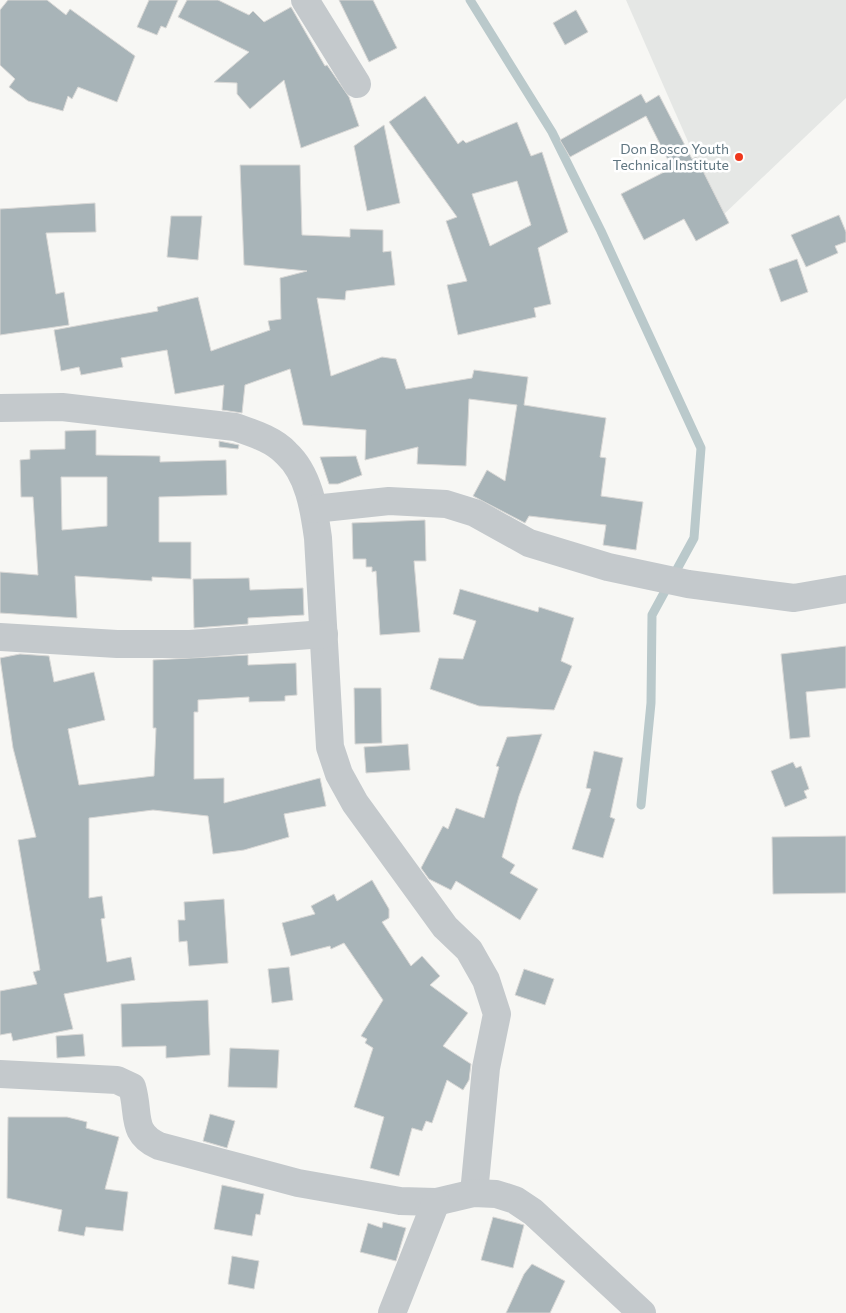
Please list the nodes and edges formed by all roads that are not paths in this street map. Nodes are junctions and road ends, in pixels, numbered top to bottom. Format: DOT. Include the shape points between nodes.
graph roads {
  1 [pos="305,0"];
  2 [pos="357,84"];
  3 [pos="0,408"];
  4 [pos="314,509"];
  5 [pos="846,589"];
  6 [pos="324,634"];
  7 [pos="0,637"];
  8 [pos="0,1074"];
  9 [pos="474,1193"];
  10 [pos="436,1202"];
  11 [pos="392,1313"];
  12 [pos="642,1313"];
  1 -- 2 [label="street"];
  3 -- 4 [label="street" via="62,407 235,427 262,437 287,453 305,480"];
  4 -- 5 [label="street" via="389,501 446,504 475,514 529,543 608,567 688,584 794,598"];
  4 -- 6 [label="street"];
  6 -- 7 [label="street" via="190,644 116,644"];
  6 -- 9 [label="street" via="330,747 339,774 355,803 445,927 469,950 486,980 497,1014 486,1068"];
  8 -- 10 [label="street" via="118,1080 132,1087 137,1104 138,1129 146,1140 159,1146 298,1183 400,1201"];
  9 -- 10 [label="street"];
  9 -- 12 [label="street" via="496,1194 515,1200 534,1212"];
  10 -- 11 [label="street"];
}
